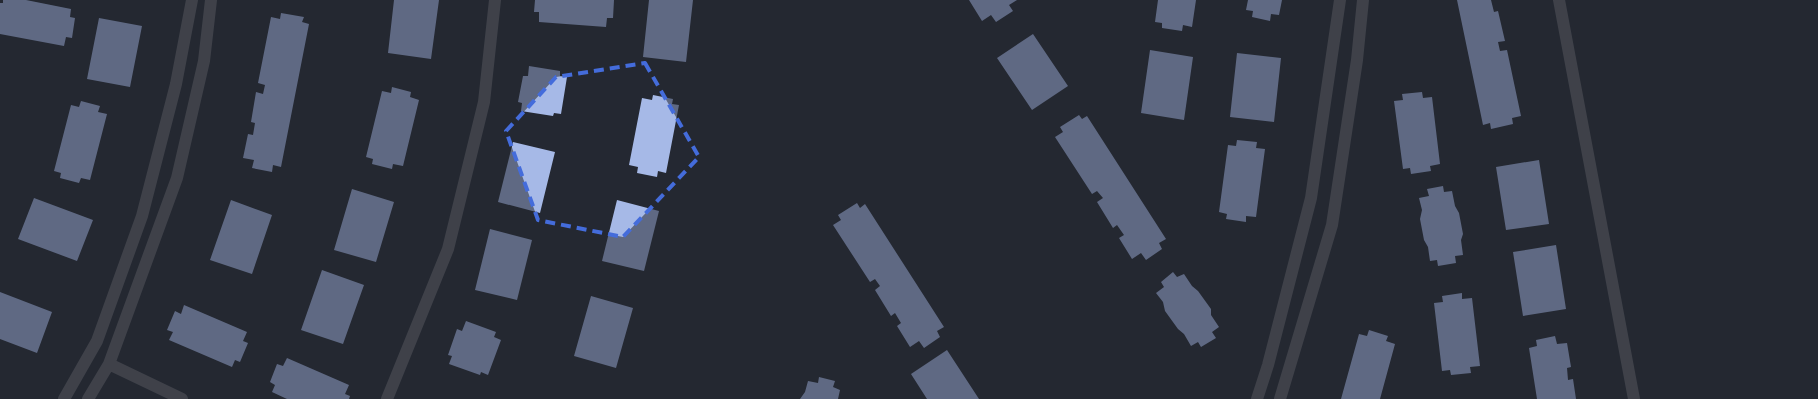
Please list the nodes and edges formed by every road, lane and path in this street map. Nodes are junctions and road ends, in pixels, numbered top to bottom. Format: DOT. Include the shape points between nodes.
graph roads {
  1 [pos="192,0"];
  2 [pos="211,0"];
  3 [pos="495,0"];
  4 [pos="1340,0"];
  5 [pos="1363,0"];
  6 [pos="1559,0"];
  7 [pos="109,364"];
  8 [pos="64,399"];
  9 [pos="88,399"];
  10 [pos="182,399"];
  11 [pos="387,399"];
  12 [pos="1257,399"];
  13 [pos="1280,399"];
  14 [pos="1634,399"];
  1 -- 8 [label="street" via="176,84 142,216 97,341"];
  2 -- 7 [label="street" via="204,61 177,178"];
  3 -- 11 [label="street" via="484,102 448,249"];
  4 -- 12 [label="street" via="1311,198"];
  5 -- 13 [label="street" via="1332,225"];
  6 -- 14 [label="street"];
  7 -- 9 [label="street"];
  7 -- 10 [label="street"];
}
